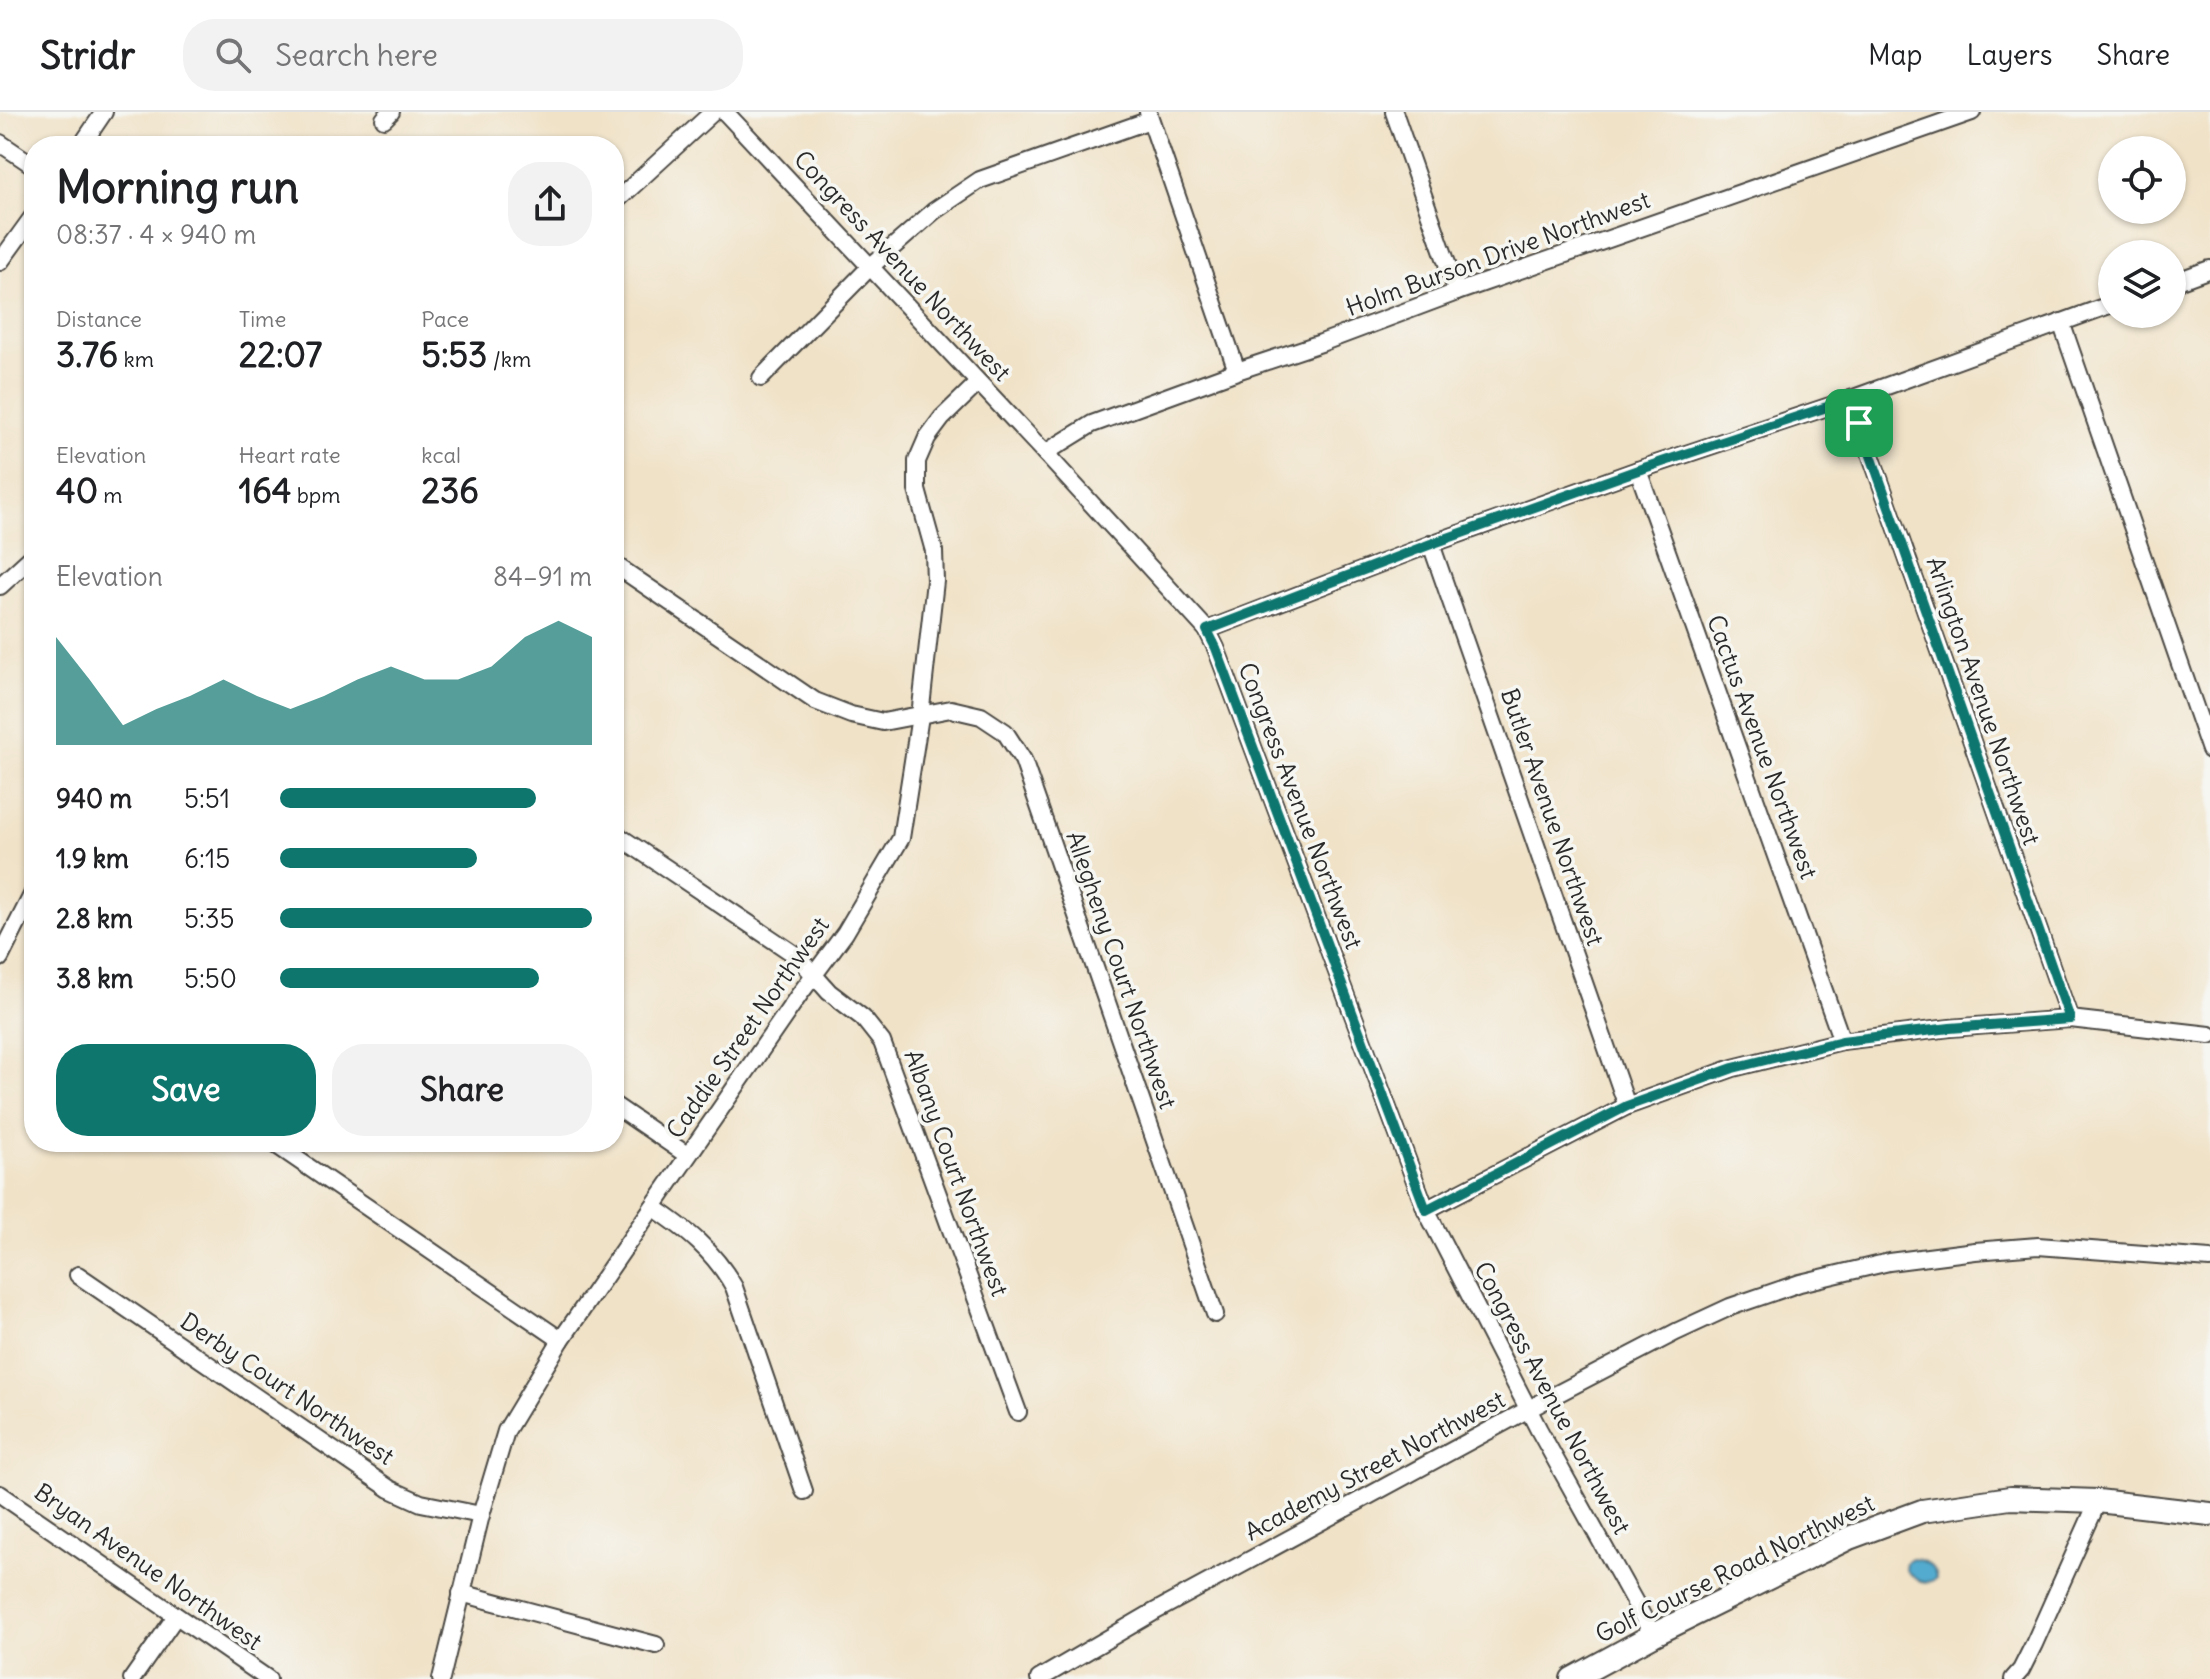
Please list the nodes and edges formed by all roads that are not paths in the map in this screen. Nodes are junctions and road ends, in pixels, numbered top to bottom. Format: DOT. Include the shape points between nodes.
graph roads {
  1 [pos="104,112"];
  2 [pos="713,112"];
  3 [pos="725,112"];
  4 [pos="1394,112"];
  5 [pos="1972,112"];
  6 [pos="1149,116"];
  7 [pos="88,136"];
  8 [pos="0,143"];
  9 [pos="24,159"];
  10 [pos="624,194"];
  11 [pos="24,229"];
  12 [pos="0,262"];
  13 [pos="870,267"];
  14 [pos="2210,269"];
  15 [pos="2186,278"];
  16 [pos="1457,292"];
  17 [pos="2098,309"];
  18 [pos="2061,322"];
  19 [pos="1237,371"];
  20 [pos="761,378"];
  21 [pos="978,383"];
  22 [pos="1851,399"];
  23 [pos="1045,453"];
  24 [pos="1638,470"];
  25 [pos="1431,544"];
  26 [pos="24,564"];
  27 [pos="624,571"];
  28 [pos="0,586"];
  29 [pos="1207,630"];
  30 [pos="920,716"];
  31 [pos="2210,750"];
  32 [pos="624,840"];
  33 [pos="24,911"];
  34 [pos="0,958"];
  35 [pos="813,974"];
  36 [pos="2070,1019"];
  37 [pos="2210,1035"];
  38 [pos="1842,1041"];
  39 [pos="1627,1106"];
  40 [pos="624,1112"];
  41 [pos="287,1152"];
  42 [pos="687,1155"];
  43 [pos="653,1207"];
  44 [pos="1426,1210"];
  45 [pos="2210,1259"];
  46 [pos="78,1275"];
  47 [pos="1215,1314"];
  48 [pos="561,1340"];
  49 [pos="1529,1410"];
  50 [pos="1018,1412"];
  51 [pos="804,1491"];
  52 [pos="0,1494"];
  53 [pos="2098,1501"];
  54 [pos="2210,1514"];
  55 [pos="481,1515"];
  56 [pos="461,1593"];
  57 [pos="176,1616"];
  58 [pos="1653,1635"];
  59 [pos="656,1645"];
  60 [pos="132,1679"];
  61 [pos="268,1679"];
  62 [pos="441,1679"];
  63 [pos="1039,1679"];
  64 [pos="1572,1679"];
  65 [pos="2013,1679"];
  1 -- 7 [label="street"];
  2 -- 10 [label="street"];
  3 -- 13 [label="street, Congress Avenue Northwest"];
  4 -- 16 [label="street"];
  5 -- 16 [label="street, Holm Burson Drive Northwest"];
  6 -- 13 [label="street" via="980,180 934,211"];
  6 -- 19 [label="street"];
  8 -- 9 [label="street"];
  11 -- 12 [label="street"];
  13 -- 20 [label="street"];
  13 -- 21 [label="street, Congress Avenue Northwest"];
  14 -- 15 [label="street"];
  16 -- 19 [label="street, Holm Burson Drive Northwest"];
  17 -- 18 [label="street"];
  18 -- 22 [label="street"];
  18 -- 31 [label="street"];
  19 -- 23 [label="street, Holm Burson Drive Northwest" via="1092,424"];
  21 -- 23 [label="street, Congress Avenue Northwest"];
  21 -- 30 [label="street, Caddie Street Northwest" via="942,418 917,461 917,490 934,551 935,581"];
  22 -- 24 [label="street"];
  22 -- 36 [label="street, Arlington Avenue Northwest"];
  23 -- 29 [label="street, Congress Avenue Northwest"];
  24 -- 25 [label="street"];
  24 -- 38 [label="street, Cactus Avenue Northwest"];
  25 -- 29 [label="street"];
  25 -- 39 [label="street, Butler Avenue Northwest"];
  26 -- 28 [label="street"];
  27 -- 30 [label="street, Allegheny Court Northwest" via="815,701 883,722"];
  29 -- 44 [label="street, Congress Avenue Northwest"];
  30 -- 35 [label="street, Caddie Street Northwest" via="901,838 845,933"];
  30 -- 47 [label="street, Allegheny Court Northwest" via="951,709 981,716 1005,732 1023,760"];
  32 -- 35 [label="street, Albany Court Northwest" via="797,956"];
  33 -- 34 [label="street"];
  35 -- 42 [label="street, Caddie Street Northwest"];
  35 -- 50 [label="street, Albany Court Northwest" via="882,1042"];
  36 -- 37 [label="street"];
  36 -- 38 [label="street"];
  38 -- 39 [label="street" via="1733,1068"];
  39 -- 44 [label="street"];
  40 -- 42 [label="street"];
  41 -- 48 [label="street"];
  42 -- 43 [label="street, Caddie Street Northwest"];
  43 -- 48 [label="street, Caddie Street Northwest"];
  43 -- 51 [label="street" via="700,1242 734,1287"];
  44 -- 49 [label="street, Congress Avenue Northwest"];
  45 -- 49 [label="street, Academy Street Northwest" via="2038,1246 1889,1262 1800,1283 1730,1307"];
  46 -- 55 [label="street, Derby Court Northwest" via="390,1489 421,1503"];
  48 -- 55 [label="street, Caddie Street Northwest" via="506,1431"];
  49 -- 58 [label="street, Congress Avenue Northwest"];
  49 -- 63 [label="street, Academy Street Northwest"];
  52 -- 57 [label="street, Bryan Avenue Northwest"];
  53 -- 54 [label="main road, Golf Course Road Northwest"];
  53 -- 58 [label="main road, Golf Course Road Northwest" via="2010,1498 1922,1511 1849,1538"];
  53 -- 65 [label="street"];
  55 -- 56 [label="street, Caddie Street Northwest"];
  56 -- 59 [label="street"];
  56 -- 62 [label="street, Caddie Street Northwest"];
  57 -- 60 [label="street"];
  57 -- 61 [label="street, Bryan Avenue Northwest"];
  58 -- 64 [label="main road, Golf Course Road Northwest"];
}
